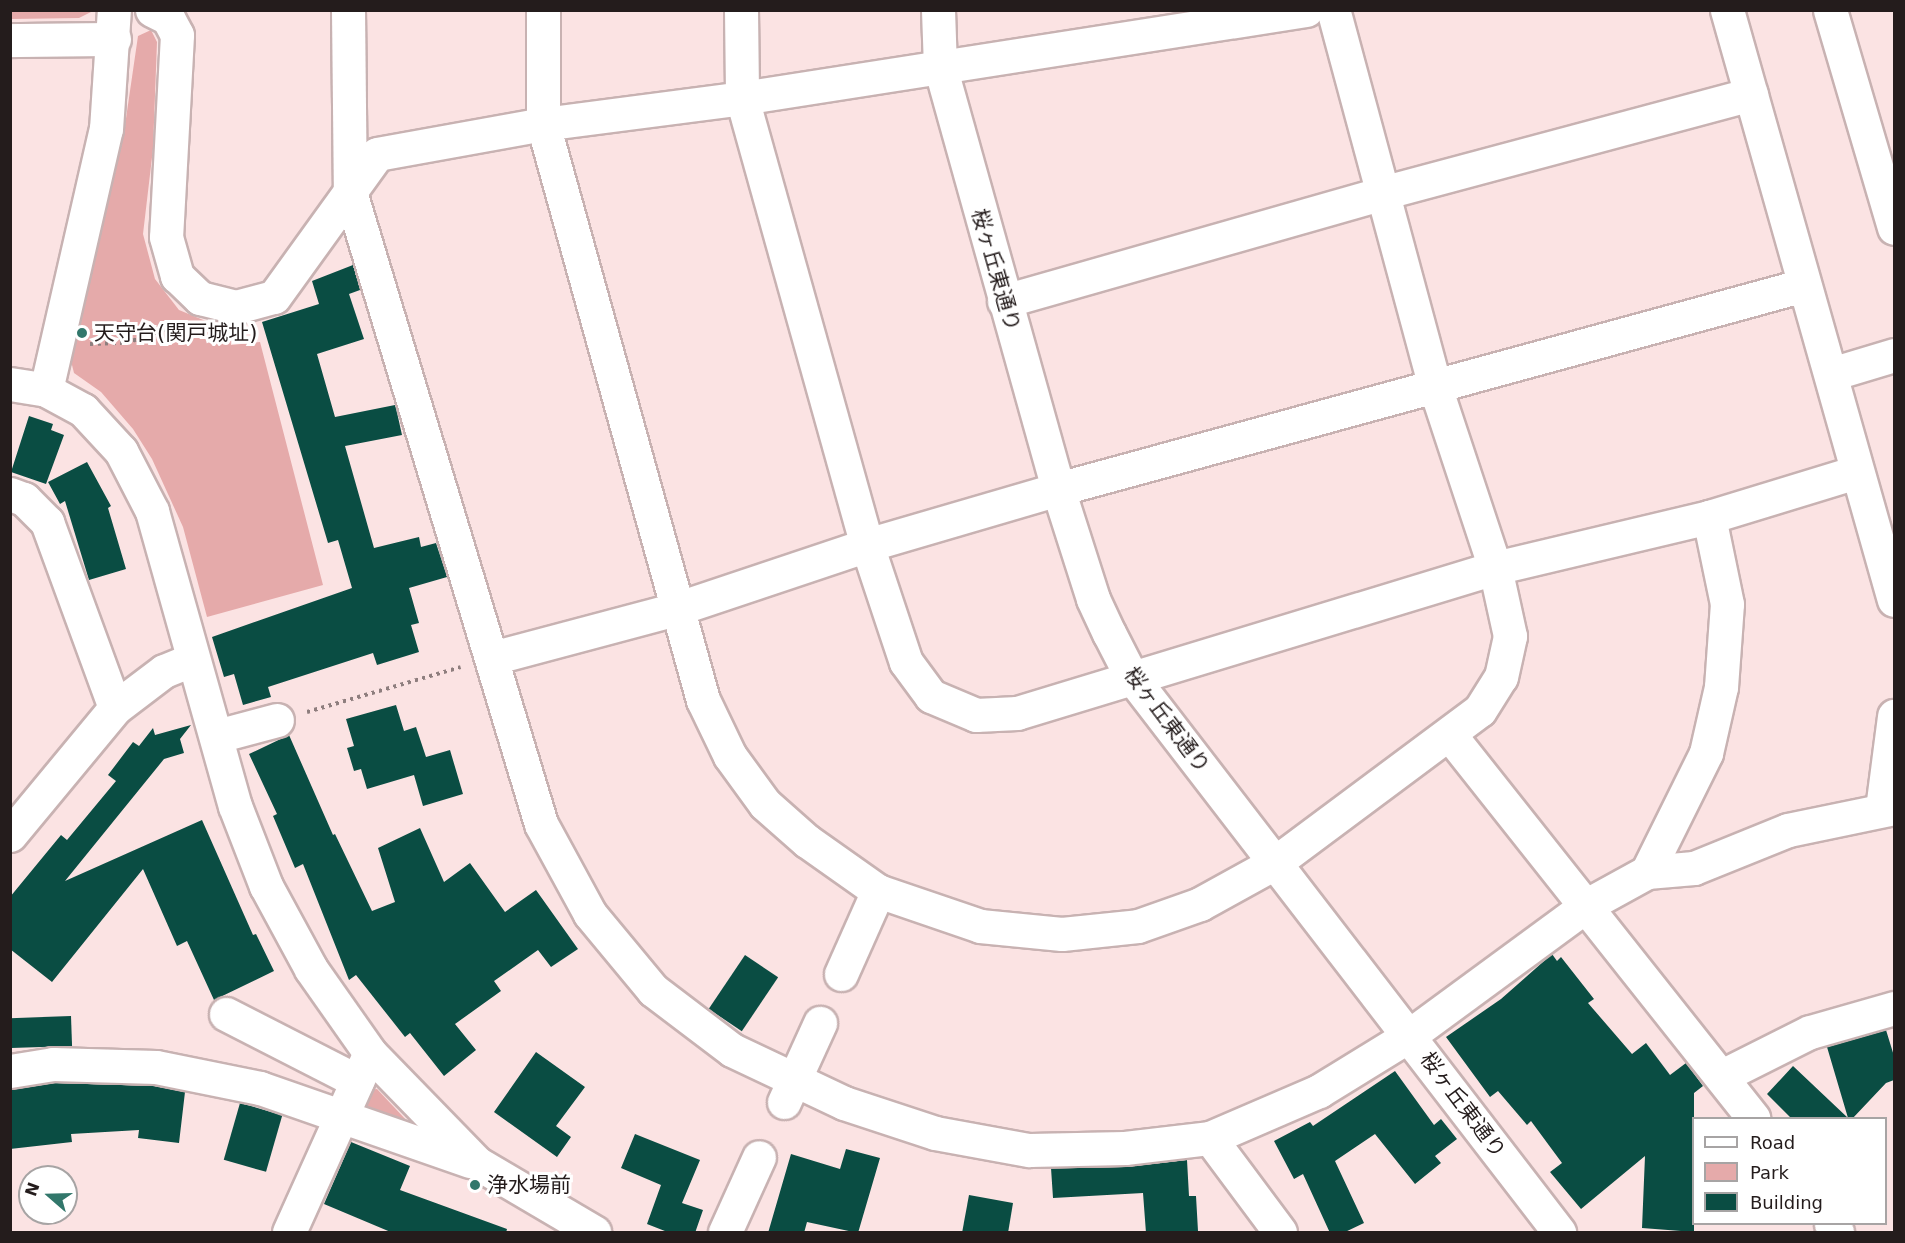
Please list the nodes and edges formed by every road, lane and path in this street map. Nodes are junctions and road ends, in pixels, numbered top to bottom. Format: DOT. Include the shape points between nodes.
graph roads {
  1 [pos="152,10"];
  2 [pos="348,10"];
  3 [pos="543,10"];
  4 [pos="741,10"];
  5 [pos="938,10"];
  6 [pos="1306,10"];
  7 [pos="1333,10"];
  8 [pos="1727,10"];
  9 [pos="1830,10"];
  10 [pos="114,25"];
  11 [pos="10,39"];
  12 [pos="940,66"];
  13 [pos="1751,94"];
  14 [pos="742,98"];
  15 [pos="543,124"];
  16 [pos="350,192"];
  17 [pos="1382,193"];
  18 [pos="1892,207"];
  19 [pos="1804,285"];
  20 [pos="1004,301"];
  21 [pos="218,302"];
  22 [pos="80,344"];
  23 [pos="1894,355"];
  24 [pos="1831,374"];
  25 [pos="10,384"];
  26 [pos="1435,387"];
  27 [pos="46,390"];
  28 [pos="1856,472"];
  29 [pos="1058,489"];
  30 [pos="10,494"];
  31 [pos="1709,517"];
  32 [pos="867,545"];
  33 [pos="1495,568"];
  34 [pos="1894,600"];
  35 [pos="676,609"];
  36 [pos="492,658"];
  37 [pos="193,659"];
  38 [pos="1131,676"];
  39 [pos="115,708"];
  40 [pos="1894,716"];
  41 [pos="277,720"];
  42 [pos="1449,734"];
  43 [pos="217,736"];
  44 [pos="1888,808"];
  45 [pos="10,835"];
  46 [pos="1276,862"];
  47 [pos="1647,872"];
  48 [pos="878,891"];
  49 [pos="1587,904"];
  50 [pos="841,974"];
  51 [pos="1894,1008"];
  52 [pos="226,1014"];
  53 [pos="820,1023"];
  54 [pos="1410,1035"];
  55 [pos="364,1067"];
  56 [pos="10,1071"];
  57 [pos="1722,1076"];
  58 [pos="790,1091"];
  59 [pos="341,1116"];
  60 [pos="1752,1117"];
  61 [pos="1210,1138"];
  62 [pos="759,1157"];
  63 [pos="477,1163"];
  64 [pos="290,1233"];
  65 [pos="594,1233"];
  66 [pos="725,1233"];
  67 [pos="1280,1233"];
  68 [pos="1559,1233"];
  1 -- 21 [label="street" via="168,18 177,34 166,237 177,276 200,298"];
  2 -- 16 [label="street"];
  3 -- 15 [label="street"];
  4 -- 14 [label="street"];
  5 -- 12 [label="street, 桜ヶ丘東通り"];
  6 -- 12 [label="street"];
  7 -- 17 [label="street"];
  8 -- 13 [label="street"];
  9 -- 18 [label="street"];
  10 -- 11 [label="street"];
  10 -- 27 [label="street" via="106,129"];
  12 -- 14 [label="street"];
  12 -- 20 [label="street, 桜ヶ丘東通り"];
  13 -- 17 [label="street"];
  13 -- 19 [label="street"];
  14 -- 15 [label="street"];
  14 -- 32 [label="street"];
  15 -- 16 [label="street" via="376,154"];
  15 -- 35 [label="street"];
  16 -- 21 [label="street" via="274,297 236,307"];
  16 -- 36 [label="street"];
  17 -- 20 [label="street"];
  17 -- 26 [label="street"];
  19 -- 24 [label="street"];
  19 -- 26 [label="street"];
  20 -- 29 [label="street, 桜ヶ丘東通り"];
  21 -- 22 [label="path" via="204,316 126,343"];
  23 -- 24 [label="street"];
  24 -- 28 [label="street"];
  25 -- 27 [label="street"];
  26 -- 29 [label="street"];
  26 -- 33 [label="street"];
  27 -- 37 [label="street" via="83,411 121,451 152,511"];
  28 -- 31 [label="street"];
  28 -- 34 [label="street"];
  29 -- 32 [label="street"];
  29 -- 38 [label="street, 桜ヶ丘東通り" via="1093,599"];
  30 -- 39 [label="street" via="24,499 47,522"];
  31 -- 33 [label="street"];
  31 -- 47 [label="street" via="1727,604 1721,687 1706,753"];
  32 -- 35 [label="street"];
  32 -- 38 [label="street" via="906,662 931,696 976,715 1017,713"];
  33 -- 38 [label="street"];
  33 -- 42 [label="street" via="1510,636 1501,677 1480,710"];
  35 -- 36 [label="street"];
  35 -- 48 [label="street" via="703,700 730,756 765,804 807,841"];
  36 -- 41 [label="path"];
  36 -- 58 [label="street" via="541,824 590,914 653,990"];
  37 -- 39 [label="street" via="164,671"];
  37 -- 43 [label="street"];
  38 -- 46 [label="street, 桜ヶ丘東通り"];
  39 -- 45 [label="street"];
  40 -- 44 [label="street"];
  41 -- 43 [label="street"];
  42 -- 46 [label="street"];
  42 -- 49 [label="street"];
  43 -- 55 [label="street" via="235,806 266,886"];
  44 -- 47 [label="street" via="1788,830 1694,868"];
  46 -- 48 [label="street" via="1200,904 1138,926 1062,934 980,926"];
  46 -- 54 [label="street, 桜ヶ丘東通り"];
  47 -- 49 [label="street"];
  48 -- 50 [label="street"];
  49 -- 54 [label="street"];
  49 -- 57 [label="street"];
  51 -- 57 [label="street" via="1810,1032"];
  52 -- 55 [label="street"];
  53 -- 58 [label="street"];
  54 -- 61 [label="street" via="1319,1092"];
  54 -- 68 [label="street, 桜ヶ丘東通り"];
  55 -- 59 [label="street"];
  55 -- 63 [label="street"];
  56 -- 59 [label="street" via="53,1064 156,1067 260,1088"];
  57 -- 60 [label="street"];
  58 -- 61 [label="street" via="844,1103 935,1133 1029,1150 1125,1148"];
  59 -- 63 [label="street"];
  59 -- 64 [label="street"];
  61 -- 67 [label="street"];
  62 -- 66 [label="street"];
  63 -- 65 [label="street"];
}
